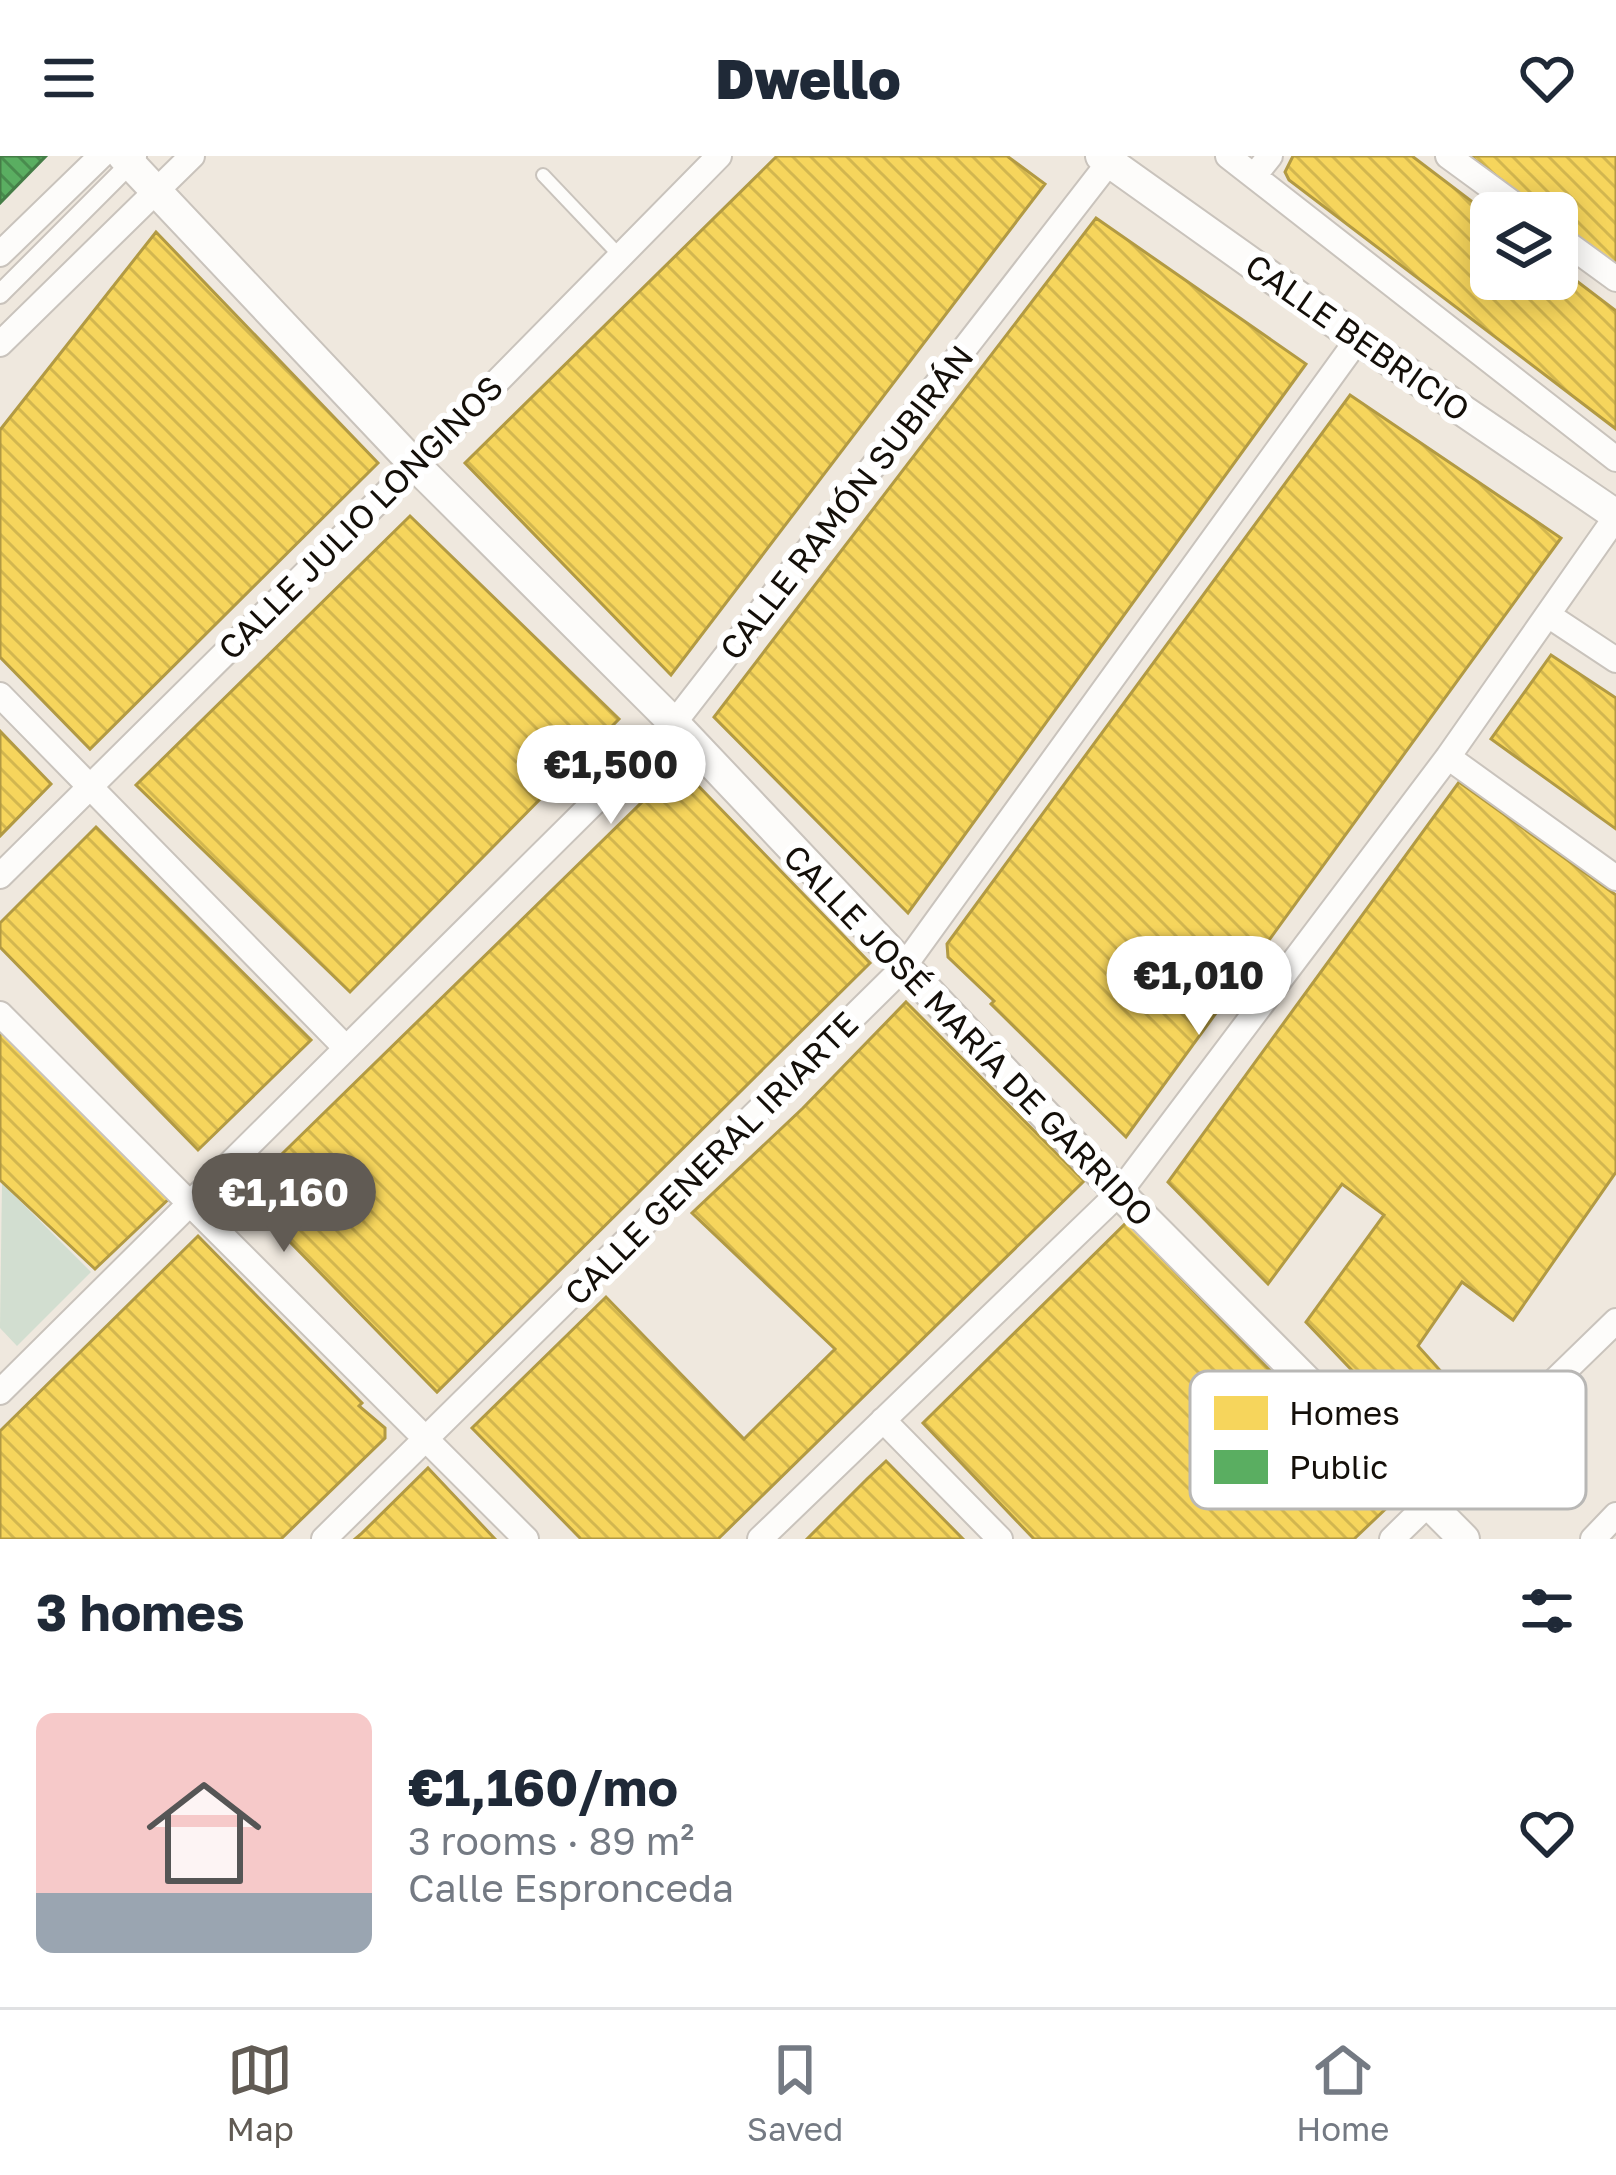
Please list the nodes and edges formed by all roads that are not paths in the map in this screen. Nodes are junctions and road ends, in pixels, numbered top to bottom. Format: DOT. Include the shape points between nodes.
graph roads {
  1 [pos="192,156"];
  2 [pos="718,156"];
  3 [pos="1228,156"];
  4 [pos="1270,156"];
  5 [pos="1448,156"];
  6 [pos="123,158"];
  7 [pos="1108,158"];
  8 [pos="543,175"];
  9 [pos="1254,176"];
  10 [pos="155,191"];
  11 [pos="1497,192"];
  12 [pos="1578,251"];
  13 [pos="0,254"];
  14 [pos="620,256"];
  15 [pos="1616,279"];
  16 [pos="0,294"];
  17 [pos="1358,339"];
  18 [pos="0,344"];
  19 [pos="1616,459"];
  20 [pos="415,464"];
  21 [pos="1616,516"];
  22 [pos="1548,615"];
  23 [pos="1616,660"];
  24 [pos="0,695"];
  25 [pos="674,723"];
  26 [pos="1448,757"];
  27 [pos="89,784"];
  28 [pos="0,876"];
  29 [pos="1616,878"];
  30 [pos="902,969"];
  31 [pos="0,1014"];
  32 [pos="345,1047"];
  33 [pos="1119,1193"];
  34 [pos="191,1205"];
  35 [pos="1616,1321"];
  36 [pos="1294,1371"];
  37 [pos="1564,1371"];
  38 [pos="0,1392"];
  39 [pos="883,1420"];
  40 [pos="426,1439"];
  41 [pos="1422,1509"];
  42 [pos="1430,1509"];
  43 [pos="1616,1515"];
  44 [pos="324,1539"];
  45 [pos="526,1539"];
  46 [pos="760,1539"];
  47 [pos="1000,1539"];
  48 [pos="1392,1539"];
  49 [pos="1464,1539"];
  50 [pos="1593,1539"];
  1 -- 10 [label="street"];
  2 -- 14 [label="street, CALLE JULIO LONGINOS"];
  3 -- 9 [label="street"];
  4 -- 9 [label="street"];
  5 -- 11 [label="street"];
  6 -- 10 [label="street, CALLE JOSÉ MARÍA DE GARRIDO"];
  6 -- 13 [label="street"];
  6 -- 16 [label="street"];
  7 -- 17 [label="street, CALLE BEBRICIO"];
  7 -- 25 [label="street, CALLE RAMÓN SUBIRÁN"];
  8 -- 14 [label="lane"];
  9 -- 19 [label="street"];
  10 -- 18 [label="street"];
  10 -- 20 [label="street, CALLE JOSÉ MARÍA DE GARRIDO"];
  12 -- 15 [label="street"];
  14 -- 20 [label="street, CALLE JULIO LONGINOS"];
  17 -- 21 [label="street, CALLE BEBRICIO"];
  17 -- 30 [label="street, CALLE GENERAL IRIARTE"];
  20 -- 25 [label="street, CALLE JOSÉ MARÍA DE GARRIDO"];
  20 -- 27 [label="street, CALLE JULIO LONGINOS"];
  21 -- 22 [label="street"];
  22 -- 23 [label="street"];
  22 -- 26 [label="street"];
  24 -- 27 [label="street"];
  25 -- 30 [label="street, CALLE JOSÉ MARÍA DE GARRIDO"];
  25 -- 32 [label="street, CALLE RAMÓN SUBIRÁN"];
  26 -- 29 [label="street"];
  26 -- 33 [label="street"];
  27 -- 28 [label="street, CALLE JULIO LONGINOS"];
  27 -- 32 [label="street"];
  30 -- 33 [label="street, CALLE JOSÉ MARÍA DE GARRIDO"];
  30 -- 40 [label="street, CALLE GENERAL IRIARTE"];
  31 -- 34 [label="street"];
  32 -- 34 [label="street, CALLE RAMÓN SUBIRÁN"];
  33 -- 36 [label="street, CALLE JOSÉ MARÍA DE GARRIDO"];
  33 -- 39 [label="street"];
  34 -- 38 [label="street, CALLE RAMÓN SUBIRÁN"];
  34 -- 40 [label="street"];
  35 -- 37 [label="street"];
  39 -- 46 [label="street"];
  39 -- 47 [label="street"];
  40 -- 44 [label="street, CALLE GENERAL IRIARTE"];
  40 -- 45 [label="street"];
  41 -- 48 [label="street"];
  42 -- 49 [label="street, CALLE JOSÉ MARÍA DE GARRIDO"];
  43 -- 50 [label="street"];
}
